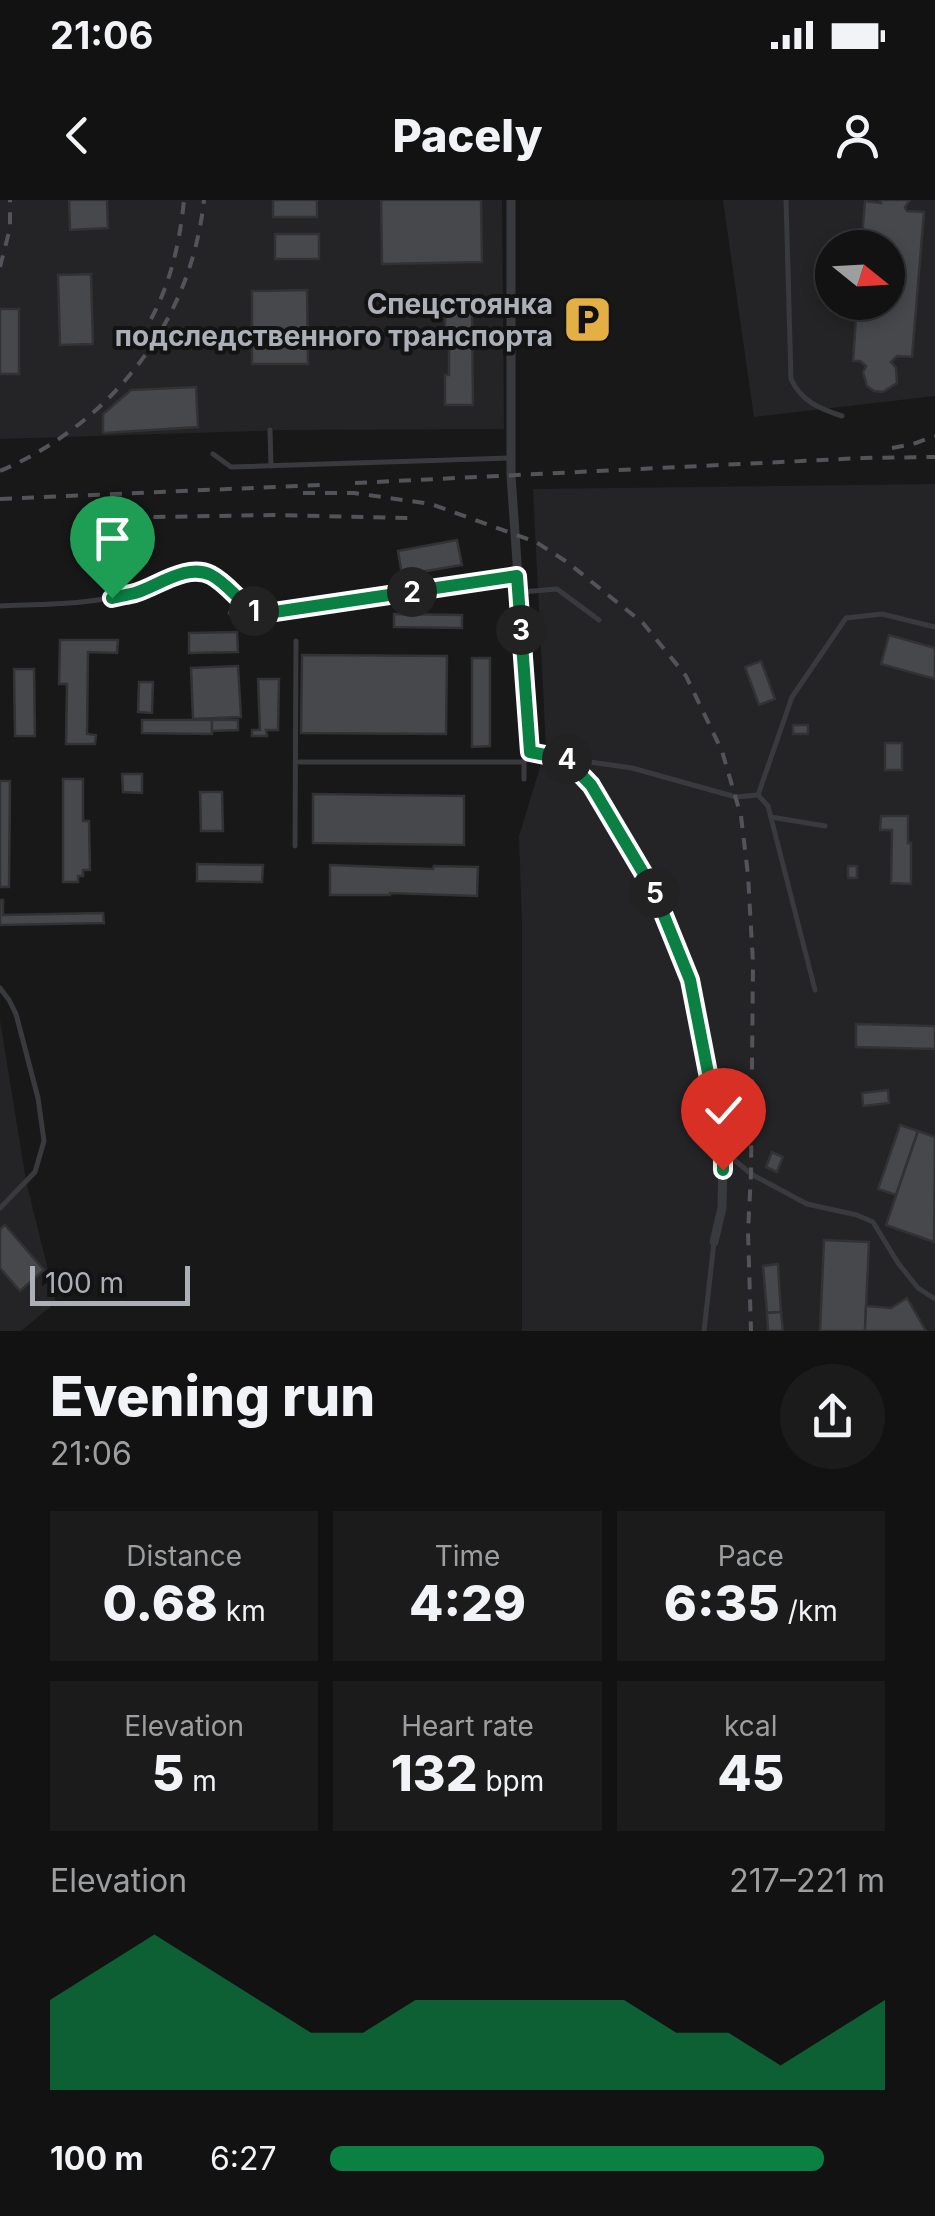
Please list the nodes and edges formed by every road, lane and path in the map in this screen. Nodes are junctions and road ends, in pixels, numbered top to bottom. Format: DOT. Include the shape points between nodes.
graph roads {
  1 [pos="511,200"];
  2 [pos="786,200"];
  3 [pos="842,416"];
  4 [pos="270,430"];
  5 [pos="214,454"];
  6 [pos="510,458"];
  7 [pos="271,466"];
  8 [pos="517,576"];
  9 [pos="518,592"];
  10 [pos="241,600"];
  11 [pos="0,606"];
  12 [pos="230,613"];
  13 [pos="599,620"];
  14 [pos="935,627"];
  15 [pos="296,641"];
  16 [pos="527,757"];
  17 [pos="566,759"];
  18 [pos="296,762"];
  19 [pos="524,778"];
  20 [pos="758,795"];
  21 [pos="770,816"];
  22 [pos="825,826"];
  23 [pos="295,846"];
  24 [pos="0,988"];
  25 [pos="815,990"];
  26 [pos="723,1150"];
  27 [pos="0,1208"];
  28 [pos="714,1242"];
  29 [pos="935,1300"];
  30 [pos="704,1331"];
  1 -- 6 [label="street"];
  2 -- 3 [label="lane" via="791,379 808,402"];
  4 -- 7 [label="lane"];
  5 -- 7 [label="lane" via="231,468"];
  6 -- 7 [label="lane"];
  6 -- 8 [label="street"];
  8 -- 9 [label="street"];
  8 -- 10 [label="lane" via="261,614"];
  9 -- 13 [label="lane" via="557,589"];
  9 -- 16 [label="street"];
  10 -- 11 [label="lane" via="199,571 112,598"];
  10 -- 12 [label="lane"];
  14 -- 20 [label="lane" via="882,614 846,618 792,697"];
  15 -- 18 [label="lane"];
  16 -- 17 [label="street"];
  16 -- 18 [label="lane"];
  16 -- 19 [label="lane"];
  17 -- 20 [label="lane" via="632,768 736,797"];
  17 -- 26 [label="street" via="591,785 676,940"];
  18 -- 23 [label="lane"];
  20 -- 21 [label="lane"];
  21 -- 22 [label="lane"];
  21 -- 25 [label="lane"];
  24 -- 27 [label="lane" via="16,1014 44,1141 35,1172"];
  26 -- 28 [label="street"];
  26 -- 29 [label="lane" via="806,1204 873,1222 908,1276"];
  28 -- 30 [label="lane"];
}
